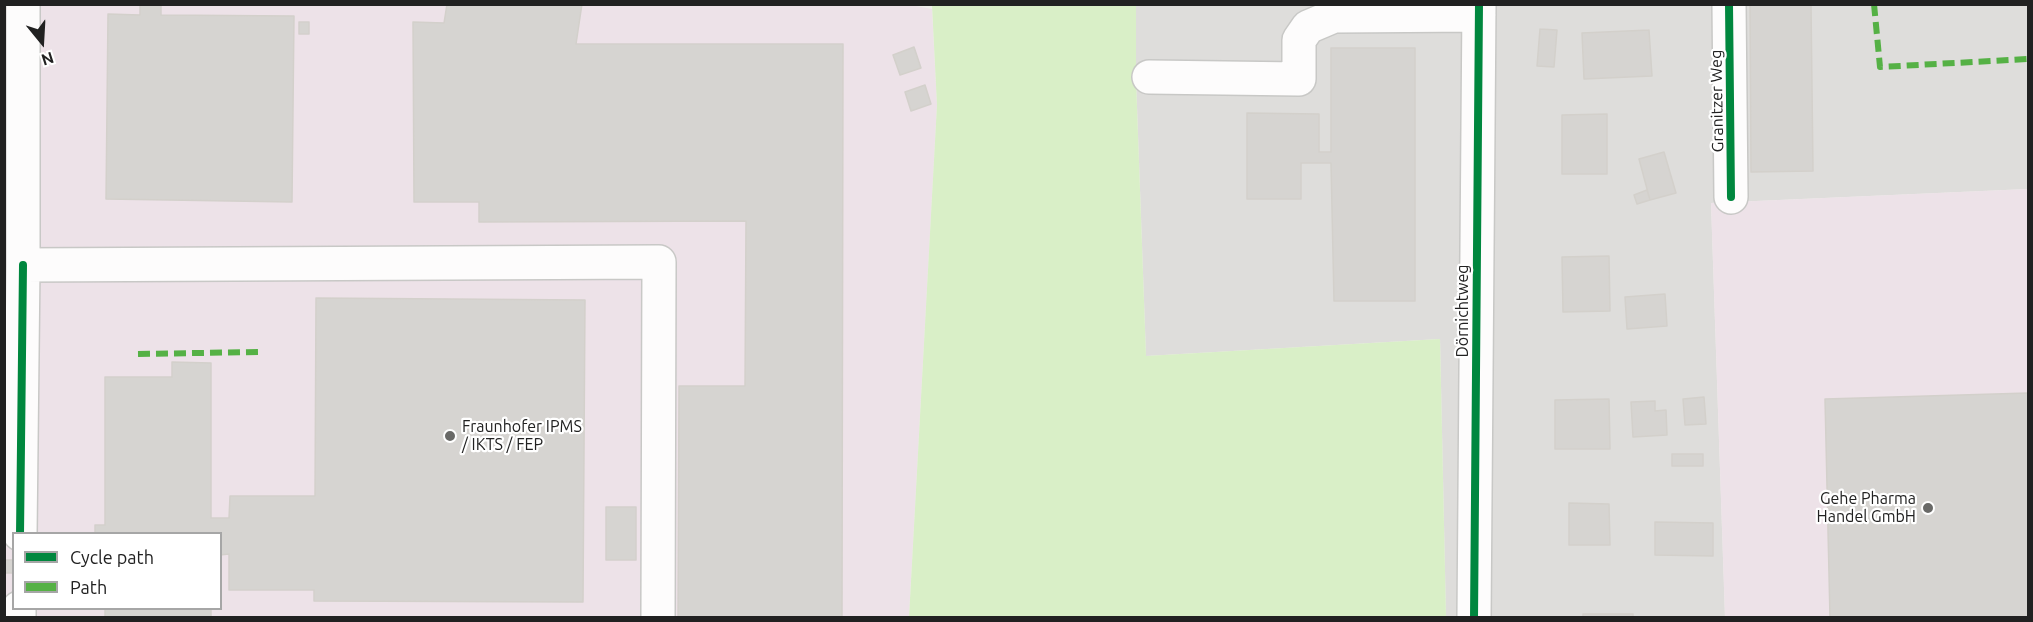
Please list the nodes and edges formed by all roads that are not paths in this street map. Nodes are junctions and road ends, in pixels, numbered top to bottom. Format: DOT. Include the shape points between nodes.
graph roads {
  1 [pos="1729,4"];
  2 [pos="1479,10"];
  3 [pos="17,17"];
  4 [pos="1149,77"];
  5 [pos="1731,197"];
  6 [pos="24,265"];
  7 [pos="20,532"];
  8 [pos="658,618"];
  9 [pos="1474,618"];
  1 -- 5 [label="street, Granitzer Weg"];
  2 -- 4 [label="street" via="1334,16 1308,27 1299,40 1299,79"];
  2 -- 9 [label="street, Dörnichtweg"];
  3 -- 6 [label="street"];
  6 -- 7 [label="street"];
  6 -- 8 [label="street" via="660,262"];
}
